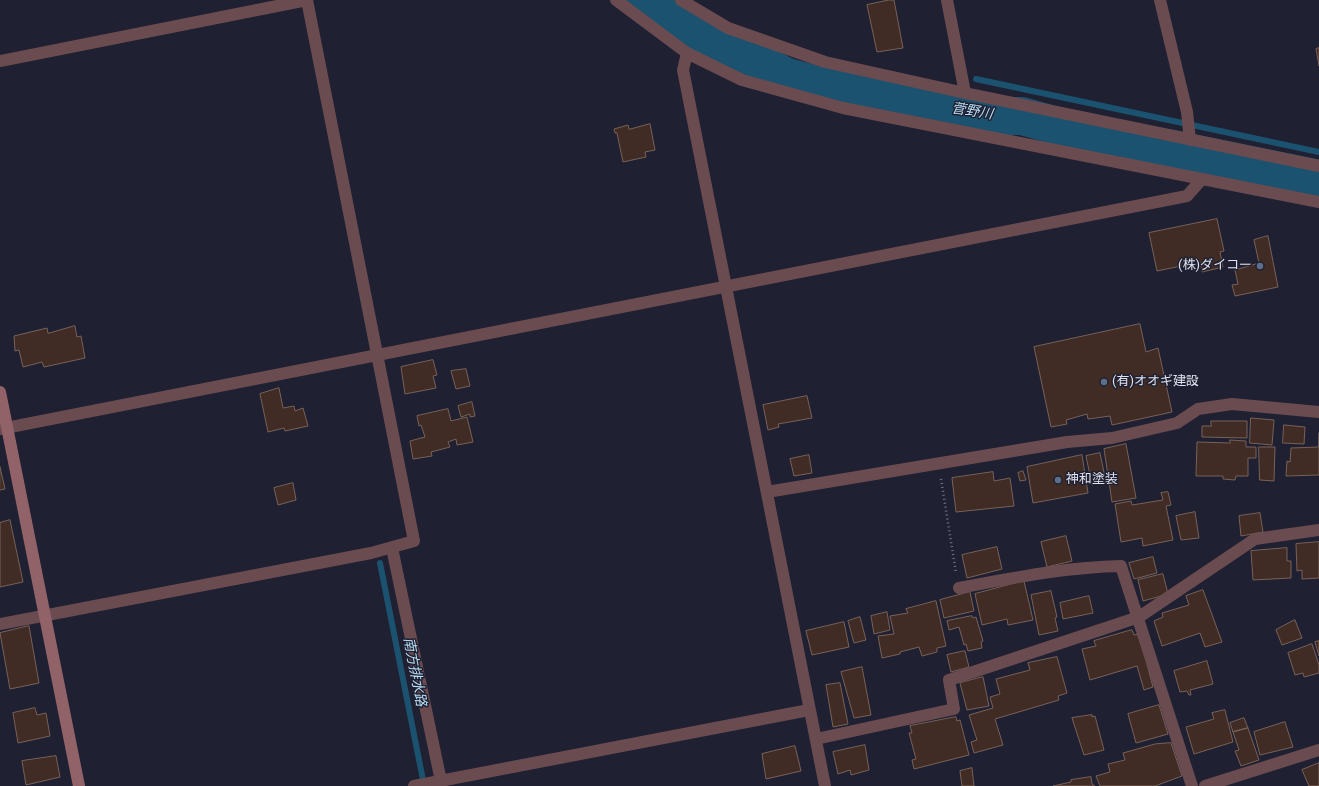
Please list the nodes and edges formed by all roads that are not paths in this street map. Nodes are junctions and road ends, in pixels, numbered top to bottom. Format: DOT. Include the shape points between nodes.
graph roads {
  1 [pos="307,0"];
  2 [pos="616,0"];
  3 [pos="682,0"];
  4 [pos="947,0"];
  5 [pos="1160,0"];
  6 [pos="687,53"];
  7 [pos="0,61"];
  8 [pos="965,93"];
  9 [pos="1190,139"];
  10 [pos="1319,166"];
  11 [pos="1202,179"];
  12 [pos="1319,202"];
  13 [pos="728,288"];
  14 [pos="377,356"];
  15 [pos="0,392"];
  16 [pos="1319,412"];
  17 [pos="4,428"];
  18 [pos="767,492"];
  19 [pos="1319,530"];
  20 [pos="392,548"];
  21 [pos="959,588"];
  22 [pos="46,615"];
  23 [pos="1139,617"];
  24 [pos="0,624"];
  25 [pos="809,710"];
  26 [pos="816,739"];
  27 [pos="1319,750"];
  28 [pos="440,783"];
  29 [pos="79,786"];
  30 [pos="414,786"];
  31 [pos="824,786"];
  32 [pos="1192,786"];
  33 [pos="1205,786"];
  1 -- 7 [label="street"];
  1 -- 14 [label="street"];
  2 -- 6 [label="street"];
  3 -- 8 [label="street" via="728,28 825,62"];
  4 -- 8 [label="street"];
  5 -- 9 [label="street" via="1187,112"];
  6 -- 11 [label="street" via="742,80 843,108"];
  6 -- 13 [label="street" via="683,70"];
  8 -- 9 [label="street"];
  9 -- 10 [label="street"];
  11 -- 12 [label="street"];
  11 -- 13 [label="street" via="1187,196"];
  13 -- 14 [label="street"];
  13 -- 18 [label="street"];
  14 -- 17 [label="street"];
  14 -- 20 [label="street" via="414,541"];
  15 -- 17 [label="street"];
  16 -- 18 [label="street" via="1232,404 1198,408 1177,423 1112,438 1067,442"];
  17 -- 22 [label="street"];
  18 -- 25 [label="street"];
  19 -- 23 [label="street" via="1255,539"];
  20 -- 22 [label="street"];
  20 -- 28 [label="street"];
  21 -- 23 [label="street" via="1032,574 1121,566"];
  22 -- 24 [label="street"];
  22 -- 29 [label="street"];
  23 -- 26 [label="street" via="949,680 954,709"];
  23 -- 32 [label="street"];
  25 -- 26 [label="street"];
  25 -- 28 [label="street"];
  26 -- 31 [label="street"];
  27 -- 33 [label="street"];
  28 -- 30 [label="street"];
}
